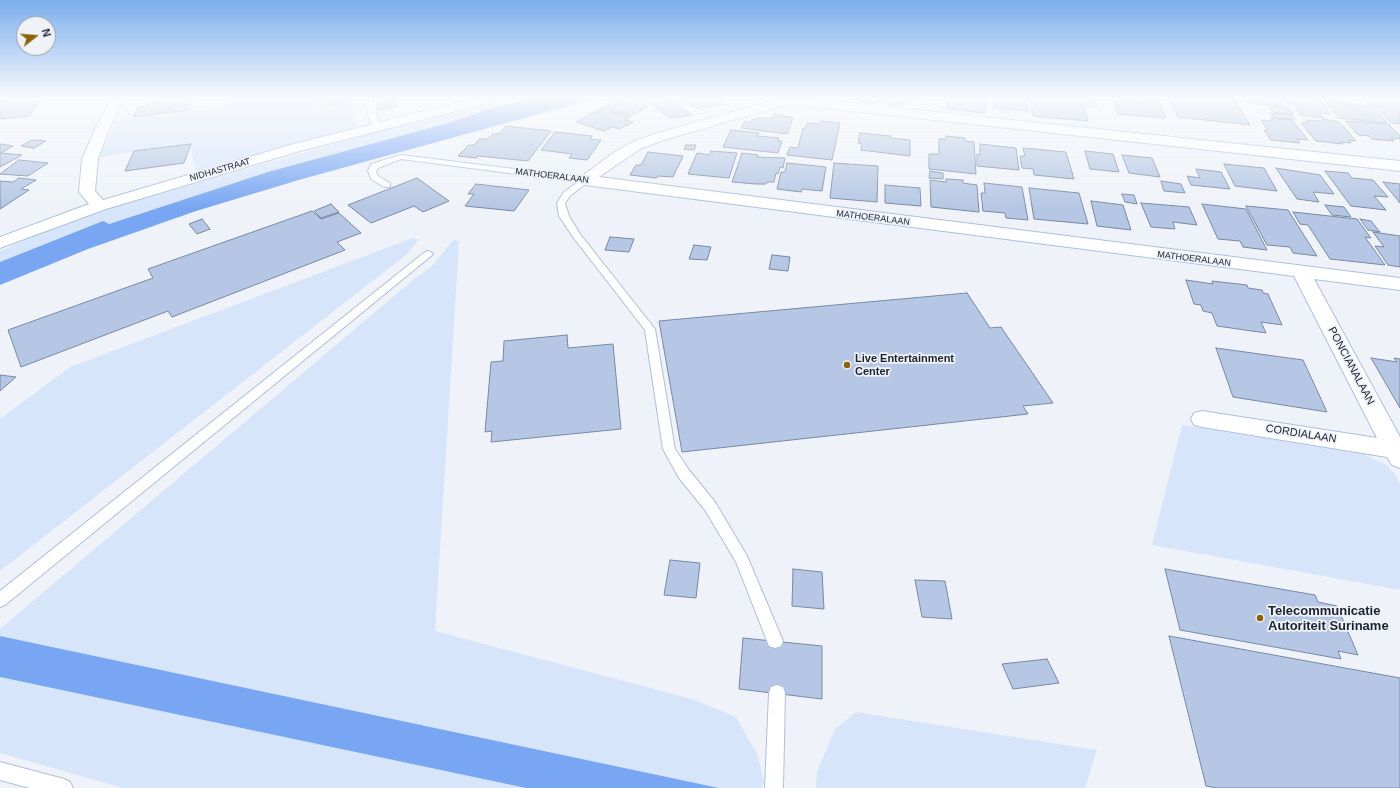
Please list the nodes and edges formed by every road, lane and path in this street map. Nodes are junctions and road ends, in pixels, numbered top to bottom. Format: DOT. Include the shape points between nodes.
graph roads {
  1 [pos="100,135"];
  2 [pos="347,135"];
  3 [pos="663,135"];
  4 [pos="1117,135"];
  5 [pos="1400,166"];
  6 [pos="585,180"];
  7 [pos="387,185"];
  8 [pos="100,206"];
  9 [pos="0,243"];
  10 [pos="428,254"];
  11 [pos="1302,273"];
  12 [pos="1400,284"];
  13 [pos="1202,419"];
  14 [pos="1398,453"];
  15 [pos="0,600"];
  16 [pos="775,641"];
  17 [pos="777,693"];
  18 [pos="0,770"];
  19 [pos="64,788"];
  20 [pos="774,788"];
  1 -- 8 [label="street" via="90,159 87,192"];
  2 -- 8 [label="street, NIDHASTRAAT"];
  3 -- 6 [label="street" via="635,146"];
  4 -- 5 [label="street"];
  6 -- 7 [label="lane, MATHOERALAAN" via="400,158 374,166 374,177"];
  6 -- 11 [label="street, MATHOERALAAN"];
  6 -- 16 [label="lane" via="567,194 561,203 564,216 650,329 669,449 684,474 710,506 742,560"];
  8 -- 9 [label="street, NIDHASTRAAT"];
  10 -- 15 [label="lane"];
  11 -- 12 [label="street, MATHOERALAAN"];
  11 -- 14 [label="street, PONCIANALAAN"];
  13 -- 14 [label="street, CORDIALAAN"];
  17 -- 20 [label="lane"];
  18 -- 19 [label="lane"];
}
